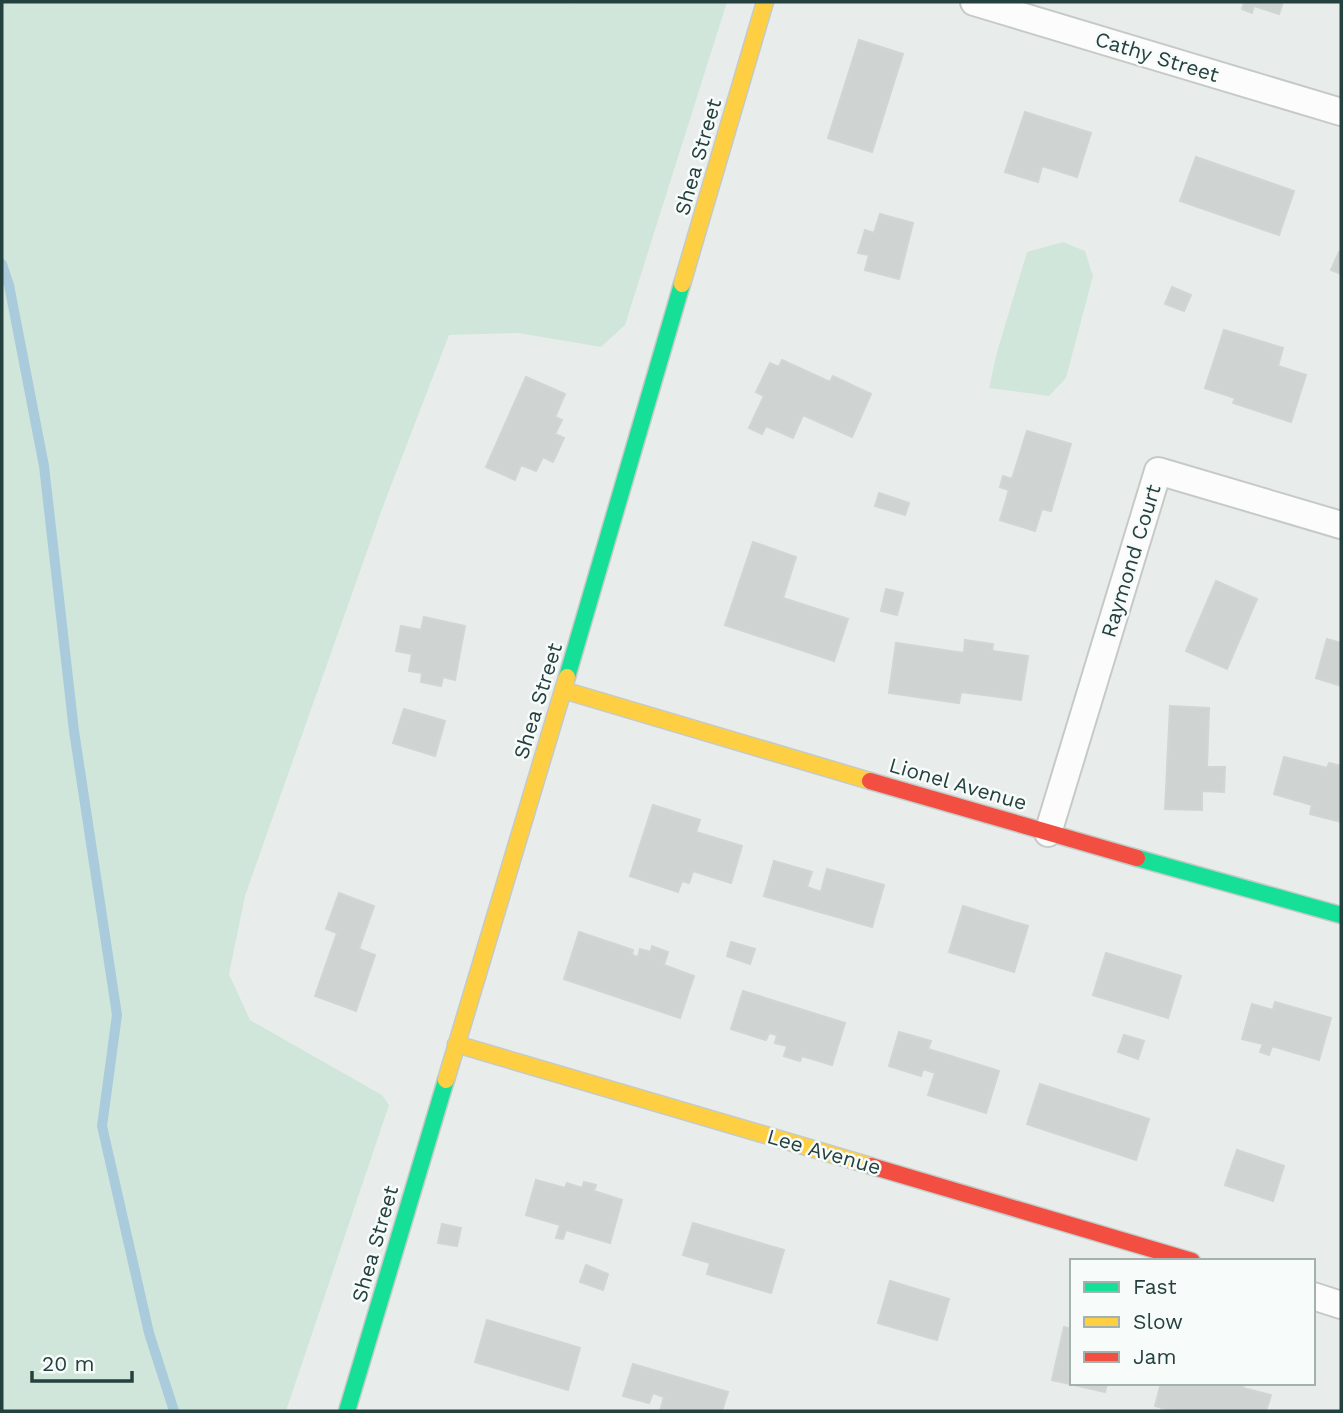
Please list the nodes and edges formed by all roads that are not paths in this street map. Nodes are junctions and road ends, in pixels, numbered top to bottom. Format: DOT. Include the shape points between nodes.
graph roads {
  1 [pos="765,2"];
  2 [pos="974,2"];
  3 [pos="1341,112"];
  4 [pos="1341,525"];
  5 [pos="563,690"];
  6 [pos="1048,833"];
  7 [pos="1341,915"];
  8 [pos="456,1044"];
  9 [pos="1185,1259"];
  10 [pos="1315,1297"];
  11 [pos="1341,1305"];
  12 [pos="348,1411"];
  1 -- 5 [label="street, Shea Street"];
  2 -- 3 [label="street, Cathy Street"];
  4 -- 6 [label="street, Raymond Court" via="1158,471"];
  5 -- 6 [label="street, Lionel Avenue"];
  5 -- 8 [label="street, Shea Street"];
  6 -- 7 [label="street, Lionel Avenue"];
  8 -- 9 [label="street, Lee Avenue"];
  8 -- 12 [label="street, Shea Street"];
  10 -- 11 [label="street"];
}
